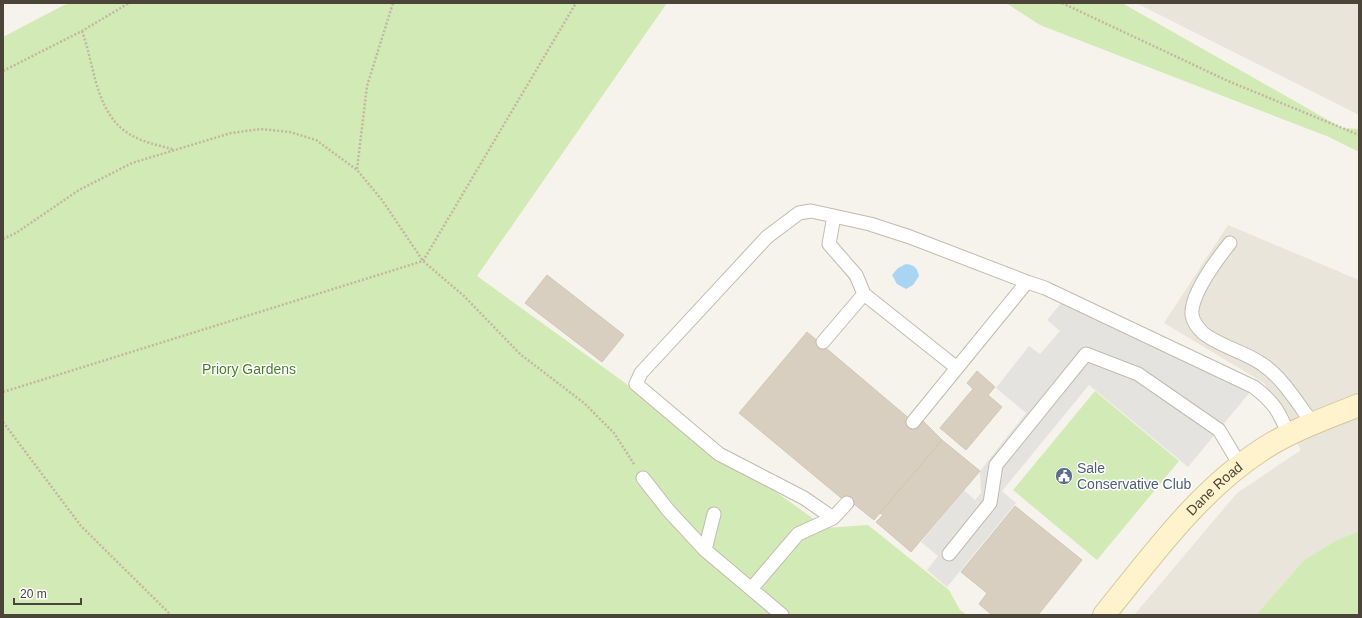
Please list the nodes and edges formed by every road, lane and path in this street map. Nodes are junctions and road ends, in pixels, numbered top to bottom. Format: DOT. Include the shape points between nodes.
graph roads {
  1 [pos="129,3"];
  2 [pos="393,3"];
  3 [pos="576,3"];
  4 [pos="1062,3"];
  5 [pos="82,31"];
  6 [pos="3,71"];
  7 [pos="1359,135"];
  8 [pos="175,150"];
  9 [pos="357,170"];
  10 [pos="834,216"];
  11 [pos="3,239"];
  12 [pos="1230,243"];
  13 [pos="423,261"];
  14 [pos="1027,282"];
  15 [pos="864,294"];
  16 [pos="823,342"];
  17 [pos="957,368"];
  18 [pos="3,392"];
  19 [pos="1359,405"];
  20 [pos="3,422"];
  21 [pos="913,422"];
  22 [pos="1313,424"];
  23 [pos="1289,435"];
  24 [pos="1240,465"];
  25 [pos="643,478"];
  26 [pos="847,503"];
  27 [pos="714,514"];
  28 [pos="834,518"];
  29 [pos="705,550"];
  30 [pos="949,554"];
  31 [pos="751,588"];
  32 [pos="171,615"];
  33 [pos="782,615"];
  34 [pos="1104,615"];
  1 -- 5 [label="path"];
  2 -- 9 [label="path" via="367,86"];
  3 -- 13 [label="path"];
  4 -- 7 [label="path" via="1228,81"];
  5 -- 6 [label="path"];
  5 -- 8 [label="path" via="89,48 94,78 102,102 112,117 138,139"];
  8 -- 9 [label="path" via="231,133 261,129 290,132 316,140"];
  8 -- 11 [label="path" via="132,163 104,176"];
  9 -- 13 [label="path" via="382,200"];
  10 -- 14 [label="lane" via="910,237"];
  10 -- 15 [label="lane" via="829,244 856,276"];
  10 -- 28 [label="lane" via="811,211 799,213 767,237 641,373 636,384 719,454 804,498"];
  12 -- 22 [label="lane" via="1194,301 1192,315 1196,326 1204,334 1262,364 1274,374"];
  13 -- 18 [label="path"];
  13 -- 25 [label="path" via="464,296 520,354 584,403 614,433"];
  14 -- 17 [label="lane"];
  14 -- 23 [label="lane" via="1045,288 1254,387 1273,404"];
  15 -- 16 [label="lane"];
  15 -- 17 [label="lane"];
  17 -- 21 [label="lane"];
  19 -- 22 [label="main road, Dane Road"];
  20 -- 32 [label="path" via="80,526"];
  22 -- 23 [label="main road, Dane Road"];
  23 -- 24 [label="main road, Dane Road"];
  24 -- 30 [label="lane" via="1219,430 1138,374 1086,354 996,465 990,503"];
  24 -- 34 [label="main road, Dane Road" via="1217,484 1182,520"];
  25 -- 29 [label="lane"];
  26 -- 28 [label="lane"];
  27 -- 29 [label="lane"];
  28 -- 31 [label="lane" via="798,534"];
  29 -- 31 [label="lane"];
  31 -- 33 [label="lane"];
}
